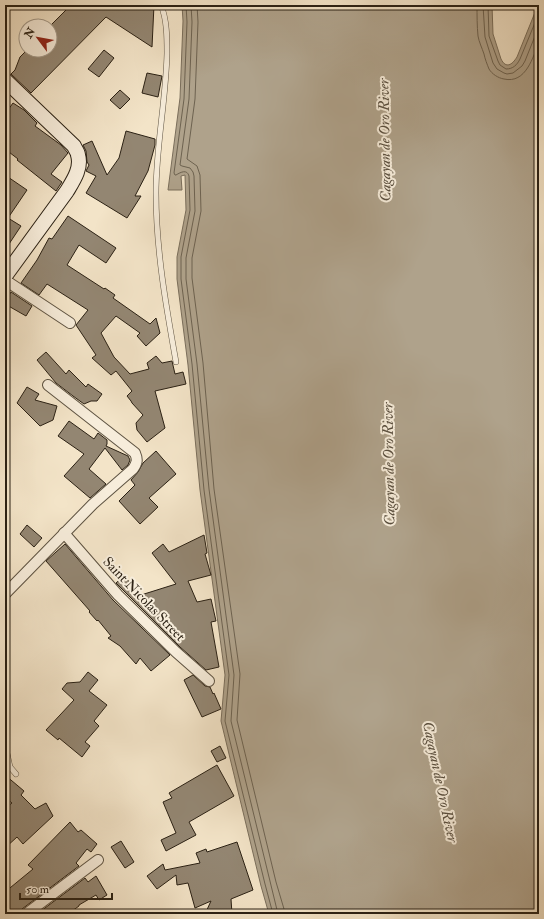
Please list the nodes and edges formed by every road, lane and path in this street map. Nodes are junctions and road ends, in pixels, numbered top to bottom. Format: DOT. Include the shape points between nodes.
graph roads {
  1 [pos="161,5"];
  2 [pos="5,80"];
  3 [pos="5,276"];
  4 [pos="5,280"];
  5 [pos="70,323"];
  6 [pos="176,362"];
  7 [pos="48,385"];
  8 [pos="64,533"];
  9 [pos="5,594"];
  10 [pos="208,681"];
  11 [pos="5,744"];
  12 [pos="16,774"];
  13 [pos="98,860"];
  14 [pos="26,914"];
  1 -- 6 [label="lane" via="167,36 157,155 157,234 161,276"];
  2 -- 3 [label="street" via="74,146 79,155 79,167 67,191"];
  4 -- 5 [label="street"];
  7 -- 8 [label="street" via="135,453 138,459 133,469"];
  8 -- 9 [label="street"];
  8 -- 10 [label="street, Saint Nicolas Street" via="118,595"];
  11 -- 12 [label="lane" via="10,767"];
  13 -- 14 [label="street"];
}
